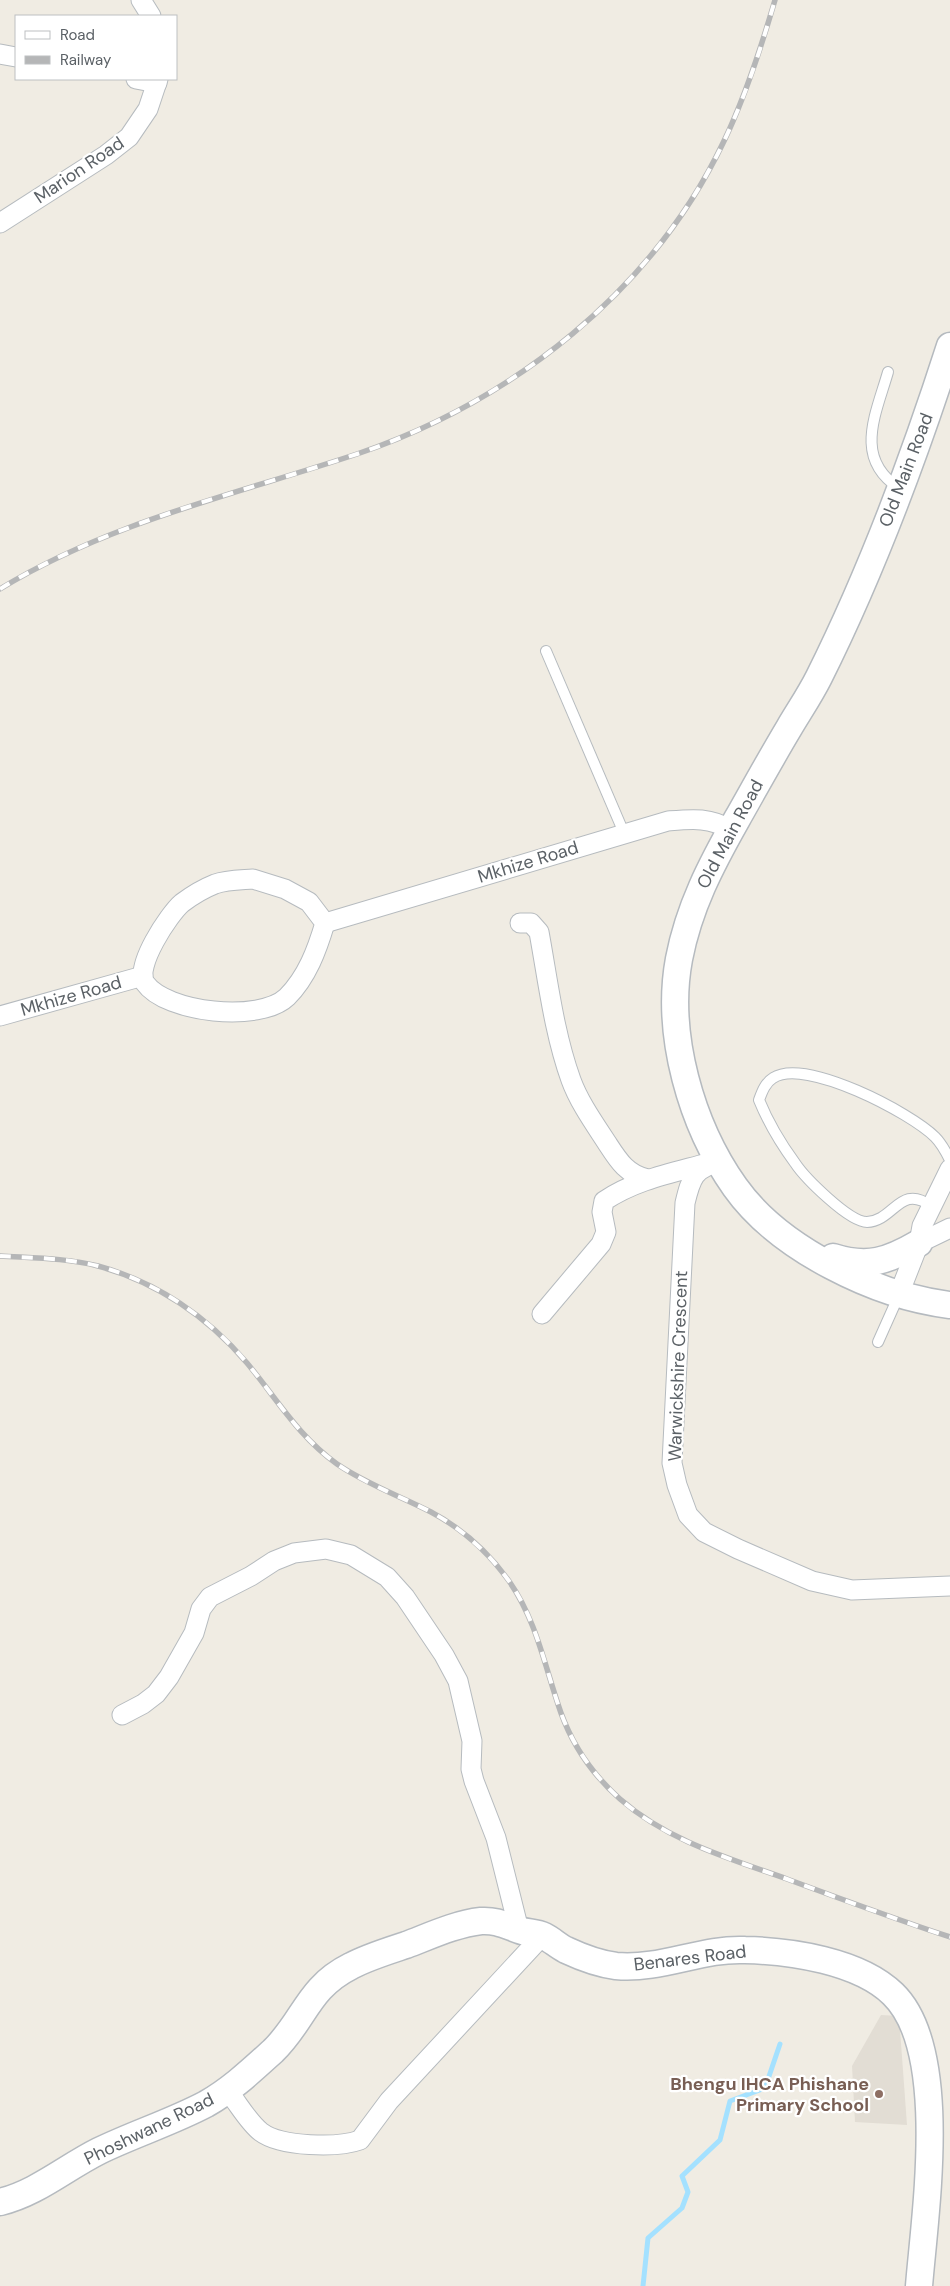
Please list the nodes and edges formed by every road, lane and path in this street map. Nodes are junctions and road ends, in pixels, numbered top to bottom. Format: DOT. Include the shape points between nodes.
graph roads {
  1 [pos="141,0"];
  2 [pos="150,15"];
  3 [pos="0,54"];
  4 [pos="15,57"];
  5 [pos="157,81"];
  6 [pos="0,223"];
  7 [pos="950,346"];
  8 [pos="888,372"];
  9 [pos="899,488"];
  10 [pos="546,652"];
  11 [pos="731,830"];
  12 [pos="624,833"];
  13 [pos="325,923"];
  14 [pos="520,923"];
  15 [pos="143,976"];
  16 [pos="0,1016"];
  17 [pos="950,1160"];
  18 [pos="720,1161"];
  19 [pos="950,1169"];
  20 [pos="648,1179"];
  21 [pos="931,1206"];
  22 [pos="950,1228"];
  23 [pos="919,1243"];
  24 [pos="796,1246"];
  25 [pos="899,1294"];
  26 [pos="950,1305"];
  27 [pos="542,1314"];
  28 [pos="878,1342"];
  29 [pos="950,1586"];
  30 [pos="122,1714"];
  31 [pos="531,1933"];
  32 [pos="227,2090"];
  33 [pos="0,2202"];
  34 [pos="919,2286"];
  1 -- 2 [label="street"];
  3 -- 4 [label="street"];
  5 -- 6 [label="street, Marion Road" via="148,109 129,138"];
  7 -- 9 [label="main road, Old Main Road"];
  8 -- 9 [label="lane" via="871,431 870,448 887,480"];
  9 -- 11 [label="main road, Old Main Road" via="818,679"];
  10 -- 12 [label="lane"];
  11 -- 12 [label="street, Mkhize Road" via="702,818 668,821"];
  11 -- 18 [label="main road, Old Main Road" via="708,869 693,908 678,961 676,996 676,1031 682,1070 703,1128"];
  12 -- 13 [label="street, Mkhize Road"];
  13 -- 15 [label="street, Mkhize Road" via="316,953 303,976 286,997 274,1005 250,1011 218,1012 183,1006 154,992 144,982"];
  13 -- 15 [label="street, Mkhize Road" via="309,902 285,889 252,879 214,884 182,903 166,923 148,952"];
  14 -- 20 [label="street" via="531,923 539,932 560,1046 571,1082 622,1166 636,1177"];
  15 -- 16 [label="street, Mkhize Road"];
  17 -- 21 [label="lane" via="936,1138 915,1121 841,1082 789,1073 774,1077 764,1087 759,1100 765,1115 796,1164 836,1205 855,1219 876,1220 908,1199 917,1198"];
  18 -- 20 [label="street"];
  18 -- 24 [label="main road, Old Main Road" via="740,1193"];
  18 -- 29 [label="street, Warwickshire Crescent" via="704,1166 697,1173 685,1203 672,1463 688,1516 704,1532 738,1550 812,1581 852,1590"];
  19 -- 21 [label="street"];
  20 -- 27 [label="street" via="604,1201 602,1212 606,1232 601,1244"];
  21 -- 23 [label="street"];
  22 -- 23 [label="street"];
  23 -- 24 [label="main road" via="882,1261 866,1263 845,1261"];
  23 -- 25 [label="street"];
  24 -- 25 [label="main road, Old Main Road" via="852,1276"];
  25 -- 26 [label="main road, Old Main Road"];
  25 -- 28 [label="lane"];
  30 -- 31 [label="street" via="156,1694 169,1677 194,1633 201,1609 210,1597 294,1553 326,1549 351,1555 387,1577 405,1597 458,1681 472,1741 474,1782"];
  31 -- 32 [label="main road, Phoshwane Road" via="496,1921 465,1925 354,1964 332,1976 316,1991 276,2048"];
  31 -- 32 [label="street" via="360,2140 314,2144 271,2138 260,2132"];
  31 -- 34 [label="main road, Benares Road" via="566,1950 611,1965 639,1967 742,1949 797,1955 860,1972 892,1992 906,2010 919,2040 928,2081 930,2148"];
  32 -- 33 [label="main road, Phoshwane Road" via="194,2109 99,2151 29,2192"];
}
